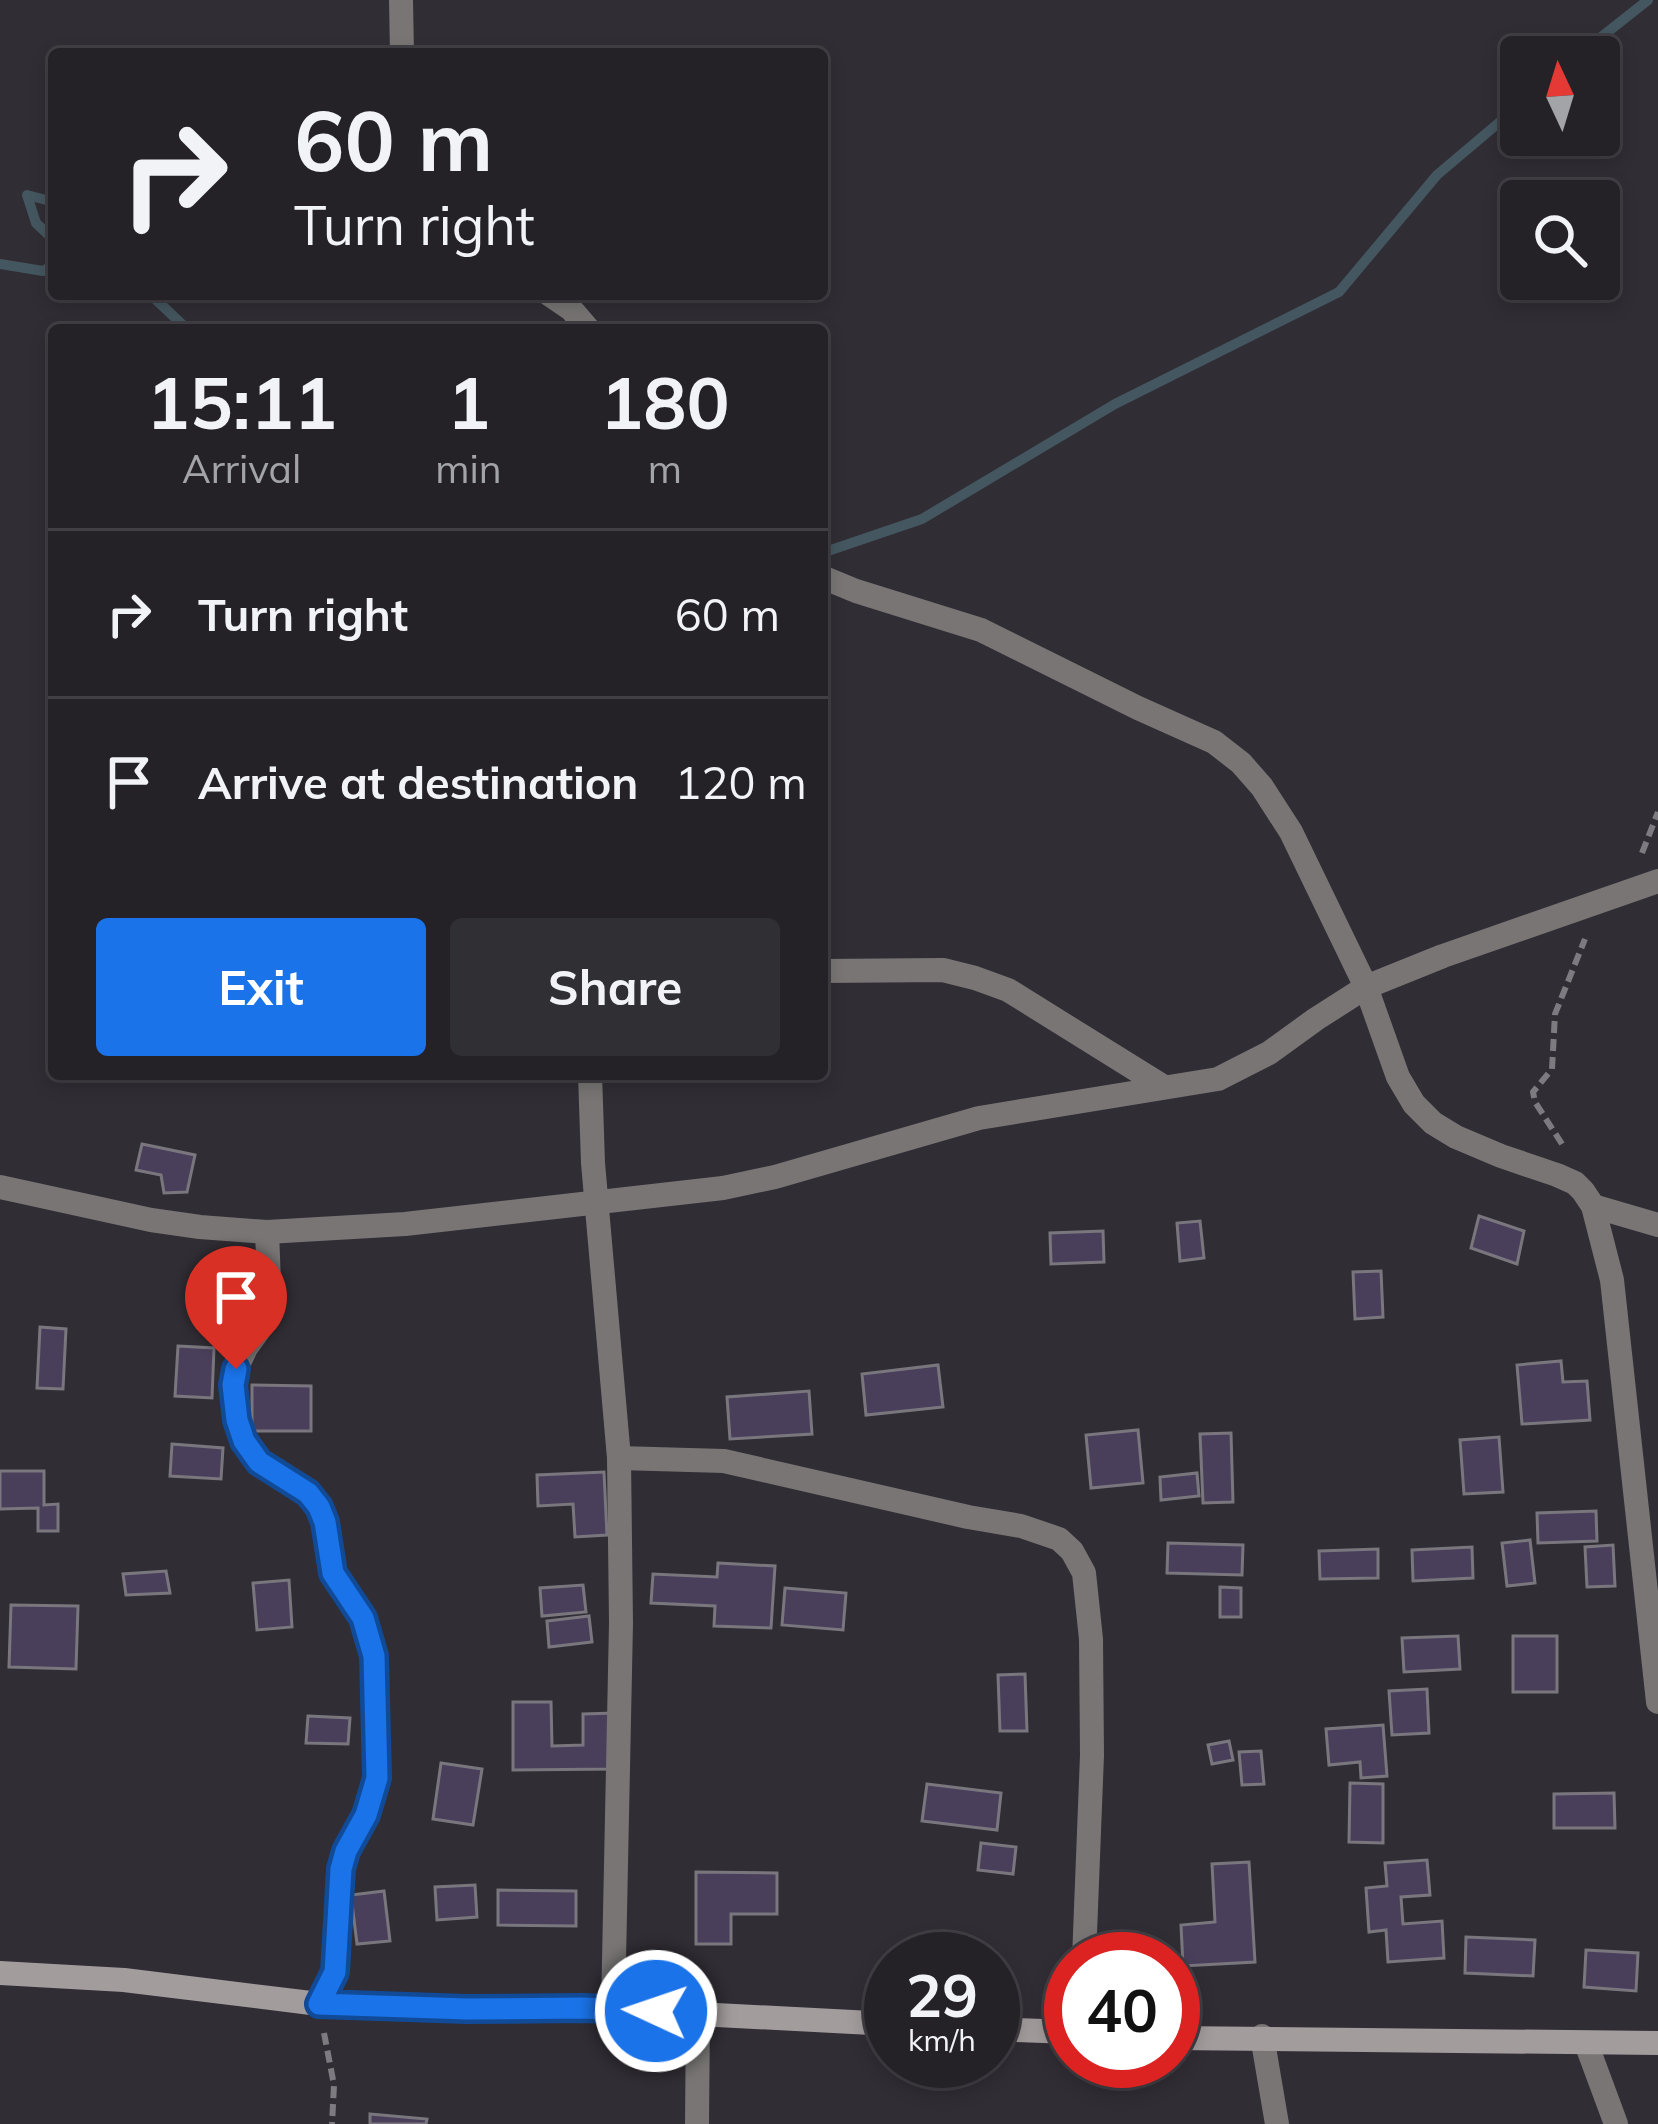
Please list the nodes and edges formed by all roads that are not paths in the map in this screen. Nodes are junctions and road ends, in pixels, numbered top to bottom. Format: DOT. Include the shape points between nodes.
graph roads {
  1 [pos="401,0"];
  2 [pos="402,48"];
  3 [pos="558,300"];
  4 [pos="584,324"];
  5 [pos="828,579"];
  6 [pos="1658,881"];
  7 [pos="828,970"];
  8 [pos="1366,987"];
  9 [pos="590,1080"];
  10 [pos="1164,1087"];
  11 [pos="0,1187"];
  12 [pos="1588,1198"];
  13 [pos="598,1203"];
  14 [pos="1658,1225"];
  15 [pos="267,1232"];
  16 [pos="619,1458"];
  17 [pos="1658,1702"];
  18 [pos="1085,1932"];
  19 [pos="0,1973"];
  20 [pos="319,2004"];
  21 [pos="614,2009"];
  22 [pos="698,2013"];
  23 [pos="864,2022"];
  24 [pos="1262,2036"];
  25 [pos="1200,2037"];
  26 [pos="1586,2043"];
  27 [pos="1658,2043"];
  28 [pos="697,2124"];
  29 [pos="1277,2124"];
  30 [pos="1616,2124"];
  1 -- 2 [label="street"];
  3 -- 4 [label="street"];
  5 -- 8 [label="street" via="981,630 1214,742 1262,787 1291,832"];
  6 -- 8 [label="street"];
  7 -- 10 [label="street" via="943,970 975,978 1008,990"];
  8 -- 10 [label="street" via="1242,1069"];
  8 -- 12 [label="street" via="1398,1077 1433,1123 1575,1184"];
  9 -- 13 [label="street"];
  10 -- 13 [label="street" via="979,1118 723,1188"];
  11 -- 15 [label="street" via="151,1220"];
  12 -- 14 [label="street"];
  12 -- 17 [label="street" via="1612,1280"];
  13 -- 15 [label="street"];
  13 -- 16 [label="street"];
  15 -- 20 [label="street" via="270,1306 236,1369 237,1420 259,1462 319,1507 333,1573 363,1618 374,1656 377,1778 341,1869 335,1972"];
  16 -- 18 [label="street" via="724,1461 1022,1526 1072,1551 1084,1573 1090,1639"];
  16 -- 21 [label="street"];
  19 -- 20 [label="street"];
  20 -- 21 [label="street"];
  21 -- 22 [label="street"];
  22 -- 23 [label="street"];
  22 -- 28 [label="street"];
  24 -- 25 [label="street"];
  24 -- 26 [label="street"];
  24 -- 29 [label="street"];
  26 -- 27 [label="street"];
  26 -- 30 [label="street"];
}
